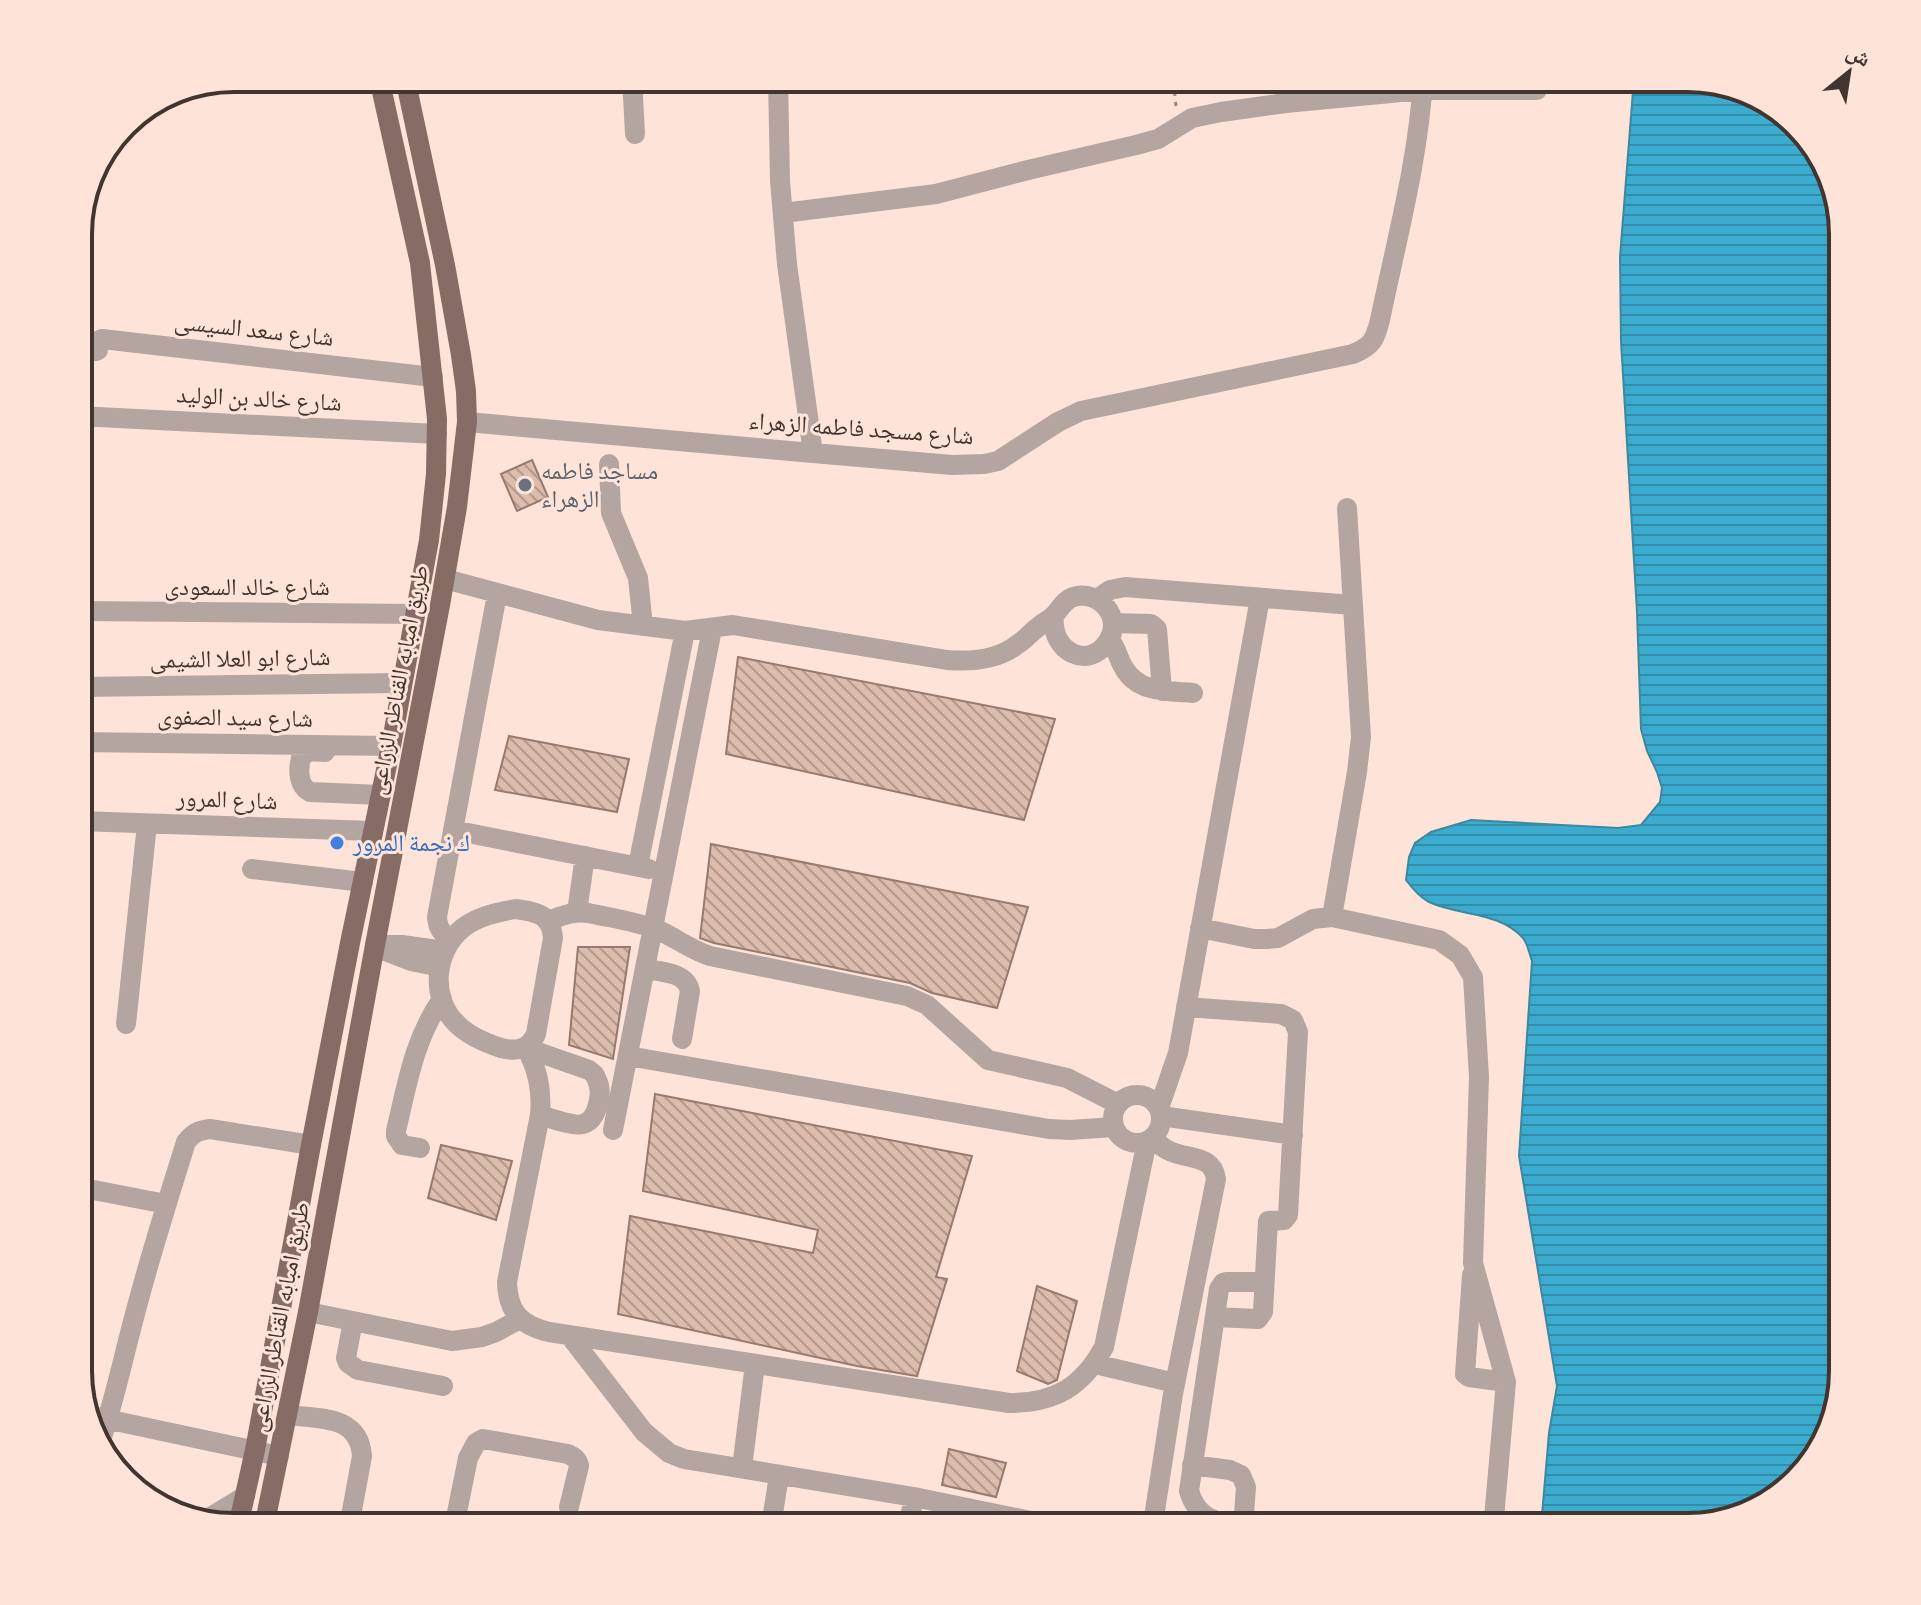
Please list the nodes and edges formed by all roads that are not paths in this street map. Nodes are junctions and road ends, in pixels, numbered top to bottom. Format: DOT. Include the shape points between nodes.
graph roads {
  1 [pos="382,92"];
  2 [pos="408,92"];
  3 [pos="633,92"];
  4 [pos="778,92"];
  5 [pos="1365,92"];
  6 [pos="1421,92"];
  7 [pos="635,134"];
  8 [pos="783,213"];
  9 [pos="92,351"];
  10 [pos="433,377"];
  11 [pos="92,417"];
  12 [pos="467,422"];
  13 [pos="437,434"];
  14 [pos="813,453"];
  15 [pos="609,464"];
  16 [pos="1347,508"];
  17 [pos="445,579"];
  18 [pos="497,594"];
  19 [pos="1260,598"];
  20 [pos="1097,599"];
  21 [pos="1353,605"];
  22 [pos="92,611"];
  23 [pos="415,614"];
  24 [pos="1054,616"];
  25 [pos="643,626"];
  26 [pos="712,629"];
  27 [pos="685,631"];
  28 [pos="1112,632"];
  29 [pos="401,683"];
  30 [pos="92,687"];
  31 [pos="1162,691"];
  32 [pos="1193,693"];
  33 [pos="92,742"];
  34 [pos="390,750"];
  35 [pos="381,795"];
  36 [pos="92,822"];
  37 [pos="147,824"];
  38 [pos="453,830"];
  39 [pos="373,831"];
  40 [pos="585,856"];
  41 [pos="638,866"];
  42 [pos="252,869"];
  43 [pos="665,872"];
  44 [pos="363,882"];
  45 [pos="577,912"];
  46 [pos="1332,917"];
  47 [pos="548,921"];
  48 [pos="654,928"];
  49 [pos="1200,928"];
  50 [pos="350,943"];
  51 [pos="375,945"];
  52 [pos="446,952"];
  53 [pos="645,969"];
  54 [pos="442,999"];
  55 [pos="1186,1007"];
  56 [pos="126,1024"];
  57 [pos="682,1039"];
  58 [pos="526,1048"];
  59 [pos="628,1056"];
  60 [pos="1118,1104"];
  61 [pos="1160,1112"];
  62 [pos="540,1115"];
  63 [pos="1114,1127"];
  64 [pos="613,1130"];
  65 [pos="1293,1135"];
  66 [pos="1150,1139"];
  67 [pos="311,1145"];
  68 [pos="420,1148"];
  69 [pos="92,1190"];
  70 [pos="166,1204"];
  71 [pos="1473,1263"];
  72 [pos="1264,1282"];
  73 [pos="308,1312"];
  74 [pos="1216,1317"];
  75 [pos="520,1319"];
  76 [pos="353,1321"];
  77 [pos="569,1335"];
  78 [pos="755,1364"];
  79 [pos="1095,1364"];
  80 [pos="1506,1382"];
  81 [pos="443,1386"];
  82 [pos="1174,1388"];
  83 [pos="1203,1399"];
  84 [pos="288,1415"];
  85 [pos="100,1418"];
  86 [pos="108,1419"];
  87 [pos="1168,1426"];
  88 [pos="105,1429"];
  89 [pos="1198,1431"];
  90 [pos="255,1450"];
  91 [pos="279,1456"];
  92 [pos="1192,1465"];
  93 [pos="742,1468"];
  94 [pos="779,1475"];
  95 [pos="245,1496"];
  96 [pos="914,1497"];
  97 [pos="569,1507"];
  98 [pos="219,1512"];
  99 [pos="241,1513"];
  100 [pos="267,1513"];
  101 [pos="352,1513"];
  102 [pos="457,1513"];
  103 [pos="773,1513"];
  104 [pos="911,1513"];
  105 [pos="992,1513"];
  106 [pos="1156,1513"];
  107 [pos="1201,1513"];
  108 [pos="1243,1513"];
  109 [pos="1494,1513"];
  1 -- 10 [label="main road, طريق امبابه القناطر الزراعى" via="420,263"];
  2 -- 12 [label="main road, طريق امبابه القناطر الزراعى" via="445,265"];
  3 -- 7 [label="street"];
  4 -- 8 [label="street"];
  5 -- 8 [label="street" via="1192,118 1158,139 936,194"];
  6 -- 14 [label="street, شارع مسجد فاطمه الزهراء" via="1380,320 1366,349 1081,411 998,461 984,464"];
  8 -- 14 [label="street"];
  9 -- 10 [label="street, شارع سعد السيسى" via="102,339"];
  10 -- 13 [label="main road, طريق امبابه القناطر الزراعى"];
  11 -- 13 [label="street, شارع خالد بن الوليد"];
  12 -- 14 [label="street, شارع مسجد فاطمه الزهراء"];
  12 -- 17 [label="main road, طريق امبابه القناطر الزراعى"];
  13 -- 23 [label="main road, طريق امبابه القناطر الزراعى" via="429,540"];
  15 -- 25 [label="street" via="611,513 638,578"];
  16 -- 21 [label="street"];
  17 -- 18 [label="street"];
  17 -- 51 [label="main road, طريق امبابه القناطر الزراعى"];
  18 -- 25 [label="street" via="587,618"];
  18 -- 38 [label="street"];
  19 -- 20 [label="street" via="1125,587"];
  19 -- 21 [label="street"];
  19 -- 49 [label="street"];
  20 -- 24 [label="street" via="1067,599"];
  20 -- 28 [label="street" via="1111,613"];
  21 -- 46 [label="street" via="1361,737"];
  22 -- 23 [label="street, شارع خالد السعودى"];
  23 -- 29 [label="main road, طريق امبابه القناطر الزراعى"];
  24 -- 26 [label="street" via="1001,654 966,661 733,625"];
  24 -- 28 [label="street" via="1056,638 1071,653 1093,654"];
  25 -- 27 [label="street"];
  26 -- 27 [label="street"];
  26 -- 43 [label="street"];
  27 -- 41 [label="street"];
  28 -- 31 [label="street" via="1129,676"];
  28 -- 31 [label="street" via="1151,624 1157,629"];
  29 -- 30 [label="street, شارع ابو العلا الشيمى"];
  29 -- 34 [label="main road, طريق امبابه القناطر الزراعى"];
  31 -- 32 [label="street"];
  33 -- 34 [label="street, شارع سيد الصفوى"];
  34 -- 35 [label="main road, طريق امبابه القناطر الزراعى"];
  34 -- 35 [label="street" via="308,751 299,762 300,783 306,790"];
  35 -- 39 [label="main road, طريق امبابه القناطر الزراعى"];
  36 -- 37 [label="street, شارع المرور"];
  37 -- 39 [label="street, شارع المرور"];
  37 -- 56 [label="street"];
  38 -- 40 [label="street"];
  38 -- 52 [label="street" via="437,917"];
  39 -- 44 [label="main road, طريق امبابه القناطر الزراعى"];
  40 -- 41 [label="street"];
  40 -- 45 [label="street"];
  41 -- 43 [label="street"];
  42 -- 44 [label="street"];
  43 -- 48 [label="street"];
  44 -- 50 [label="main road, طريق امبابه القناطر الزراعى"];
  45 -- 47 [label="street"];
  45 -- 48 [label="street"];
  46 -- 49 [label="street" via="1313,919 1267,939"];
  46 -- 71 [label="street" via="1439,940 1460,955 1473,977 1479,1090"];
  47 -- 52 [label="street" via="535,912 497,912 465,927"];
  47 -- 58 [label="street" via="553,938 536,1034"];
  48 -- 53 [label="street"];
  48 -- 60 [label="street" via="710,956 918,1000 988,1060 1067,1078"];
  49 -- 55 [label="street"];
  50 -- 51 [label="main road"];
  50 -- 67 [label="main road, طريق امبابه القناطر الزراعى"];
  51 -- 52 [label="street"];
  51 -- 73 [label="main road, طريق امبابه القناطر الزراعى"];
  52 -- 54 [label="street" via="438,983"];
  53 -- 57 [label="street" via="680,976 689,985"];
  53 -- 59 [label="street"];
  54 -- 58 [label="street" via="457,1025 472,1036 507,1049"];
  54 -- 68 [label="street" via="415,1053 396,1131 402,1145"];
  55 -- 61 [label="street"];
  55 -- 65 [label="street" via="1281,1014 1293,1020 1298,1032"];
  58 -- 62 [label="street" via="539,1080"];
  58 -- 62 [label="street" via="582,1067 595,1075 600,1088 597,1106 585,1124"];
  59 -- 63 [label="street" via="1049,1129"];
  59 -- 64 [label="street"];
  60 -- 61 [label="street" via="1140,1096"];
  60 -- 63 [label="street"];
  61 -- 65 [label="street"];
  61 -- 66 [label="street" via="1161,1124"];
  62 -- 75 [label="street" via="507,1282"];
  63 -- 66 [label="street" via="1131,1142"];
  65 -- 72 [label="street" via="1288,1215 1268,1221"];
  66 -- 79 [label="street" via="1104,1347"];
  66 -- 82 [label="street" via="1171,1153 1207,1162 1216,1179"];
  67 -- 70 [label="street" via="200,1130 186,1142"];
  67 -- 90 [label="main road, طريق امبابه القناطر الزراعى"];
  69 -- 70 [label="street"];
  70 -- 86 [label="street"];
  71 -- 80 [label="street"];
  71 -- 80 [label="street" via="1464,1372"];
  72 -- 74 [label="street" via="1223,1283"];
  72 -- 74 [label="street" via="1258,1319"];
  73 -- 76 [label="street"];
  73 -- 84 [label="main road, طريق امبابه القناطر الزراعى"];
  74 -- 83 [label="street"];
  75 -- 76 [label="street" via="482,1337 452,1341"];
  75 -- 77 [label="street" via="533,1328"];
  76 -- 81 [label="street" via="346,1358 353,1367"];
  77 -- 78 [label="street"];
  77 -- 93 [label="street" via="644,1432 669,1453"];
  78 -- 79 [label="street" via="1019,1403 1066,1391"];
  78 -- 93 [label="street"];
  79 -- 82 [label="street"];
  80 -- 109 [label="street"];
  82 -- 83 [label="street"];
  82 -- 87 [label="street"];
  83 -- 89 [label="street"];
  84 -- 91 [label="main road, طريق امبابه القناطر الزراعى"];
  84 -- 101 [label="street" via="332,1420 356,1433 362,1456"];
  85 -- 86 [label="street"];
  86 -- 88 [label="street"];
  86 -- 90 [label="street"];
  87 -- 89 [label="street"];
  87 -- 106 [label="street"];
  89 -- 92 [label="street"];
  90 -- 91 [label="street"];
  90 -- 95 [label="main road, طريق امبابه القناطر الزراعى"];
  91 -- 100 [label="main road, طريق امبابه القناطر الزراعى"];
  92 -- 107 [label="street" via="1189,1491"];
  92 -- 108 [label="street" via="1241,1475 1246,1487"];
  93 -- 94 [label="street"];
  94 -- 96 [label="street"];
  94 -- 103 [label="street"];
  95 -- 98 [label="street"];
  95 -- 99 [label="main road, طريق امبابه القناطر الزراعى"];
  96 -- 104 [label="street"];
  96 -- 105 [label="street"];
  97 -- 102 [label="street" via="579,1466 574,1457 483,1439 468,1458"];
}
